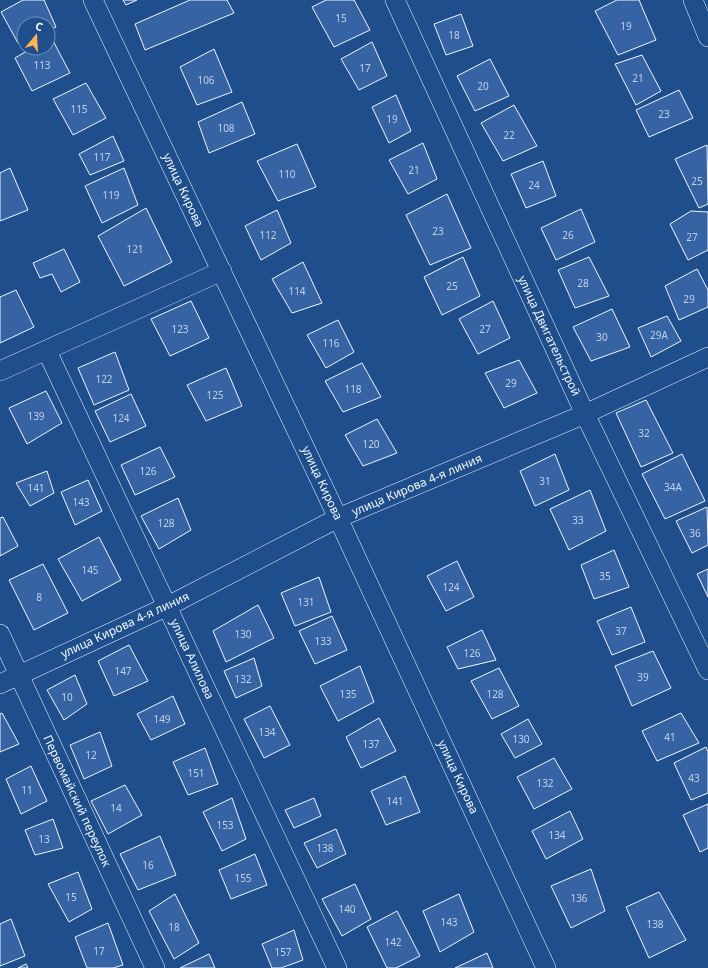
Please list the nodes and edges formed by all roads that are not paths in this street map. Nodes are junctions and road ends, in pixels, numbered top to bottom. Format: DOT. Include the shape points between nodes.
graph roads {
  1 [pos="93,0"];
  2 [pos="395,0"];
  3 [pos="693,0"];
  4 [pos="708,37"];
  5 [pos="222,271"];
  6 [pos="47,351"];
  7 [pos="708,357"];
  8 [pos="0,371"];
  9 [pos="585,414"];
  10 [pos="338,518"];
  11 [pos="168,606"];
  12 [pos="0,634"];
  13 [pos="708,670"];
  14 [pos="19,675"];
  15 [pos="0,684"];
  16 [pos="155,968"];
  17 [pos="338,968"];
  18 [pos="546,968"];
  1 -- 5 [label="street, улица Кирова"];
  2 -- 9 [label="street, улица Двигательстрой"];
  3 -- 4 [label="street"];
  5 -- 6 [label="street"];
  5 -- 10 [label="street, улица Кирова"];
  6 -- 8 [label="street"];
  6 -- 11 [label="street, улица Алилова"];
  7 -- 9 [label="street, улица Кирова 4-я линия"];
  9 -- 10 [label="street, улица Кирова 4-я линия"];
  9 -- 13 [label="street, улица Двигательстрой"];
  10 -- 11 [label="street, улица Кирова 4-я линия"];
  10 -- 18 [label="street, улица Кирова"];
  11 -- 14 [label="street, улица Кирова 4-я линия"];
  11 -- 17 [label="street, улица Алилова"];
  12 -- 14 [label="street, Первомайский переулок"];
  14 -- 15 [label="street, улица Кирова 4-я линия"];
  14 -- 16 [label="street, Первомайский переулок"];
}
